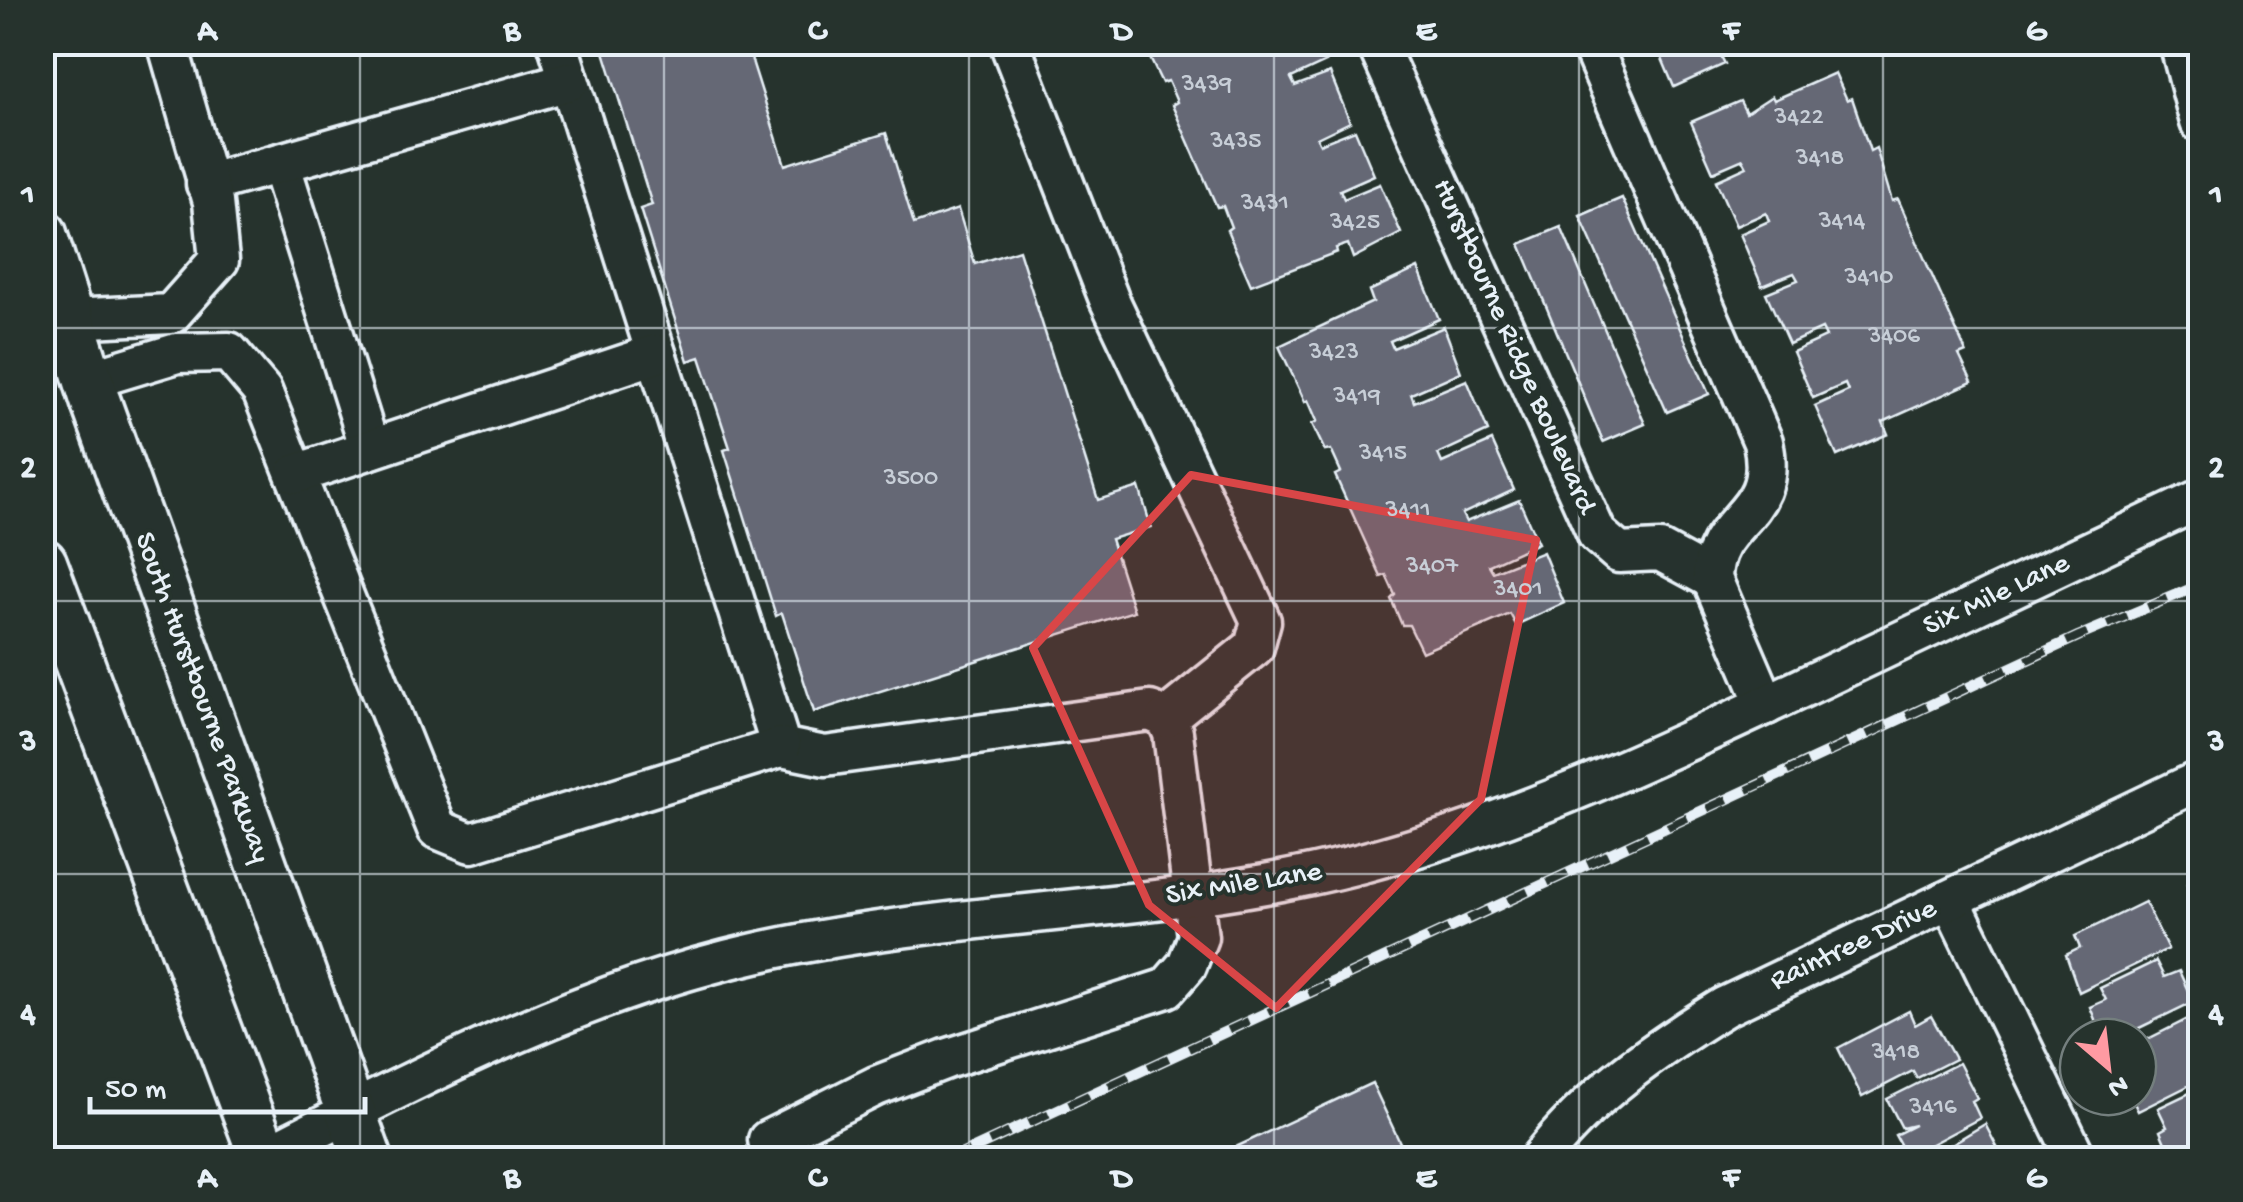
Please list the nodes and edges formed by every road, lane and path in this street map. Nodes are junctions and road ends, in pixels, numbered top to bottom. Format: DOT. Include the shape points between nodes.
graph roads {
  1 [pos="166,42"];
  2 [pos="557,42"];
  3 [pos="1010,42"];
  4 [pos="1376,42"];
  5 [pos="1590,42"];
  6 [pos="2179,42"];
  7 [pos="570,81"];
  8 [pos="2200,122"];
  9 [pos="280,163"];
  10 [pos="206,184"];
  11 [pos="42,234"];
  12 [pos="69,319"];
  13 [pos="656,354"];
  14 [pos="88,380"];
  15 [pos="370,450"];
  16 [pos="296,474"];
  17 [pos="2200,499"];
  18 [pos="42,562"];
  19 [pos="1712,579"];
  20 [pos="1766,705"];
  21 [pos="1166,718"];
  22 [pos="781,747"];
  23 [pos="2200,780"];
  24 [pos="1196,894"];
  25 [pos="1951,900"];
  26 [pos="350,1112"];
  27 [pos="768,1140"];
  28 [pos="261,1158"];
  29 [pos="368,1160"];
  30 [pos="1539,1160"];
  31 [pos="2077,1160"];
  1 -- 10 [label="street"];
  2 -- 7 [label="street"];
  3 -- 21 [label="street" via="1109,298 1260,621 1254,647"];
  4 -- 19 [label="street, Hurstbourne Ridge Boulevard" via="1597,534 1619,554 1660,552"];
  5 -- 19 [label="street" via="1768,463 1752,510 1720,540"];
  6 -- 8 [label="street"];
  7 -- 9 [label="street"];
  7 -- 13 [label="street"];
  9 -- 10 [label="street"];
  9 -- 15 [label="street"];
  10 -- 12 [label="street" via="219,260 198,289 171,314"];
  11 -- 12 [label="main road, South Hurstbourne Parkway"];
  12 -- 14 [label="main road, South Hurstbourne Parkway"];
  13 -- 15 [label="street"];
  13 -- 22 [label="street"];
  14 -- 16 [label="street" via="177,353 230,352 262,391"];
  14 -- 26 [label="main road, South Hurstbourne Parkway"];
  15 -- 16 [label="street"];
  16 -- 22 [label="street" via="437,829 472,843"];
  17 -- 20 [label="street, Six Mile Lane"];
  18 -- 28 [label="main road"];
  19 -- 20 [label="street"];
  20 -- 24 [label="street, Six Mile Lane" via="1553,800 1448,837 1292,880"];
  21 -- 22 [label="street" via="1150,712 824,756"];
  21 -- 24 [label="street"];
  23 -- 25 [label="street, Raintree Drive"];
  24 -- 26 [label="street, Six Mile Lane" via="886,930 740,957 640,983 502,1038"];
  24 -- 27 [label="street" via="1198,937 1188,965 1167,988 946,1059"];
  25 -- 30 [label="street, Raintree Drive" via="1724,1006 1599,1096"];
  25 -- 31 [label="street"];
  26 -- 28 [label="street, Six Mile Lane"];
  26 -- 29 [label="main road, South Hurstbourne Parkway"];
}
